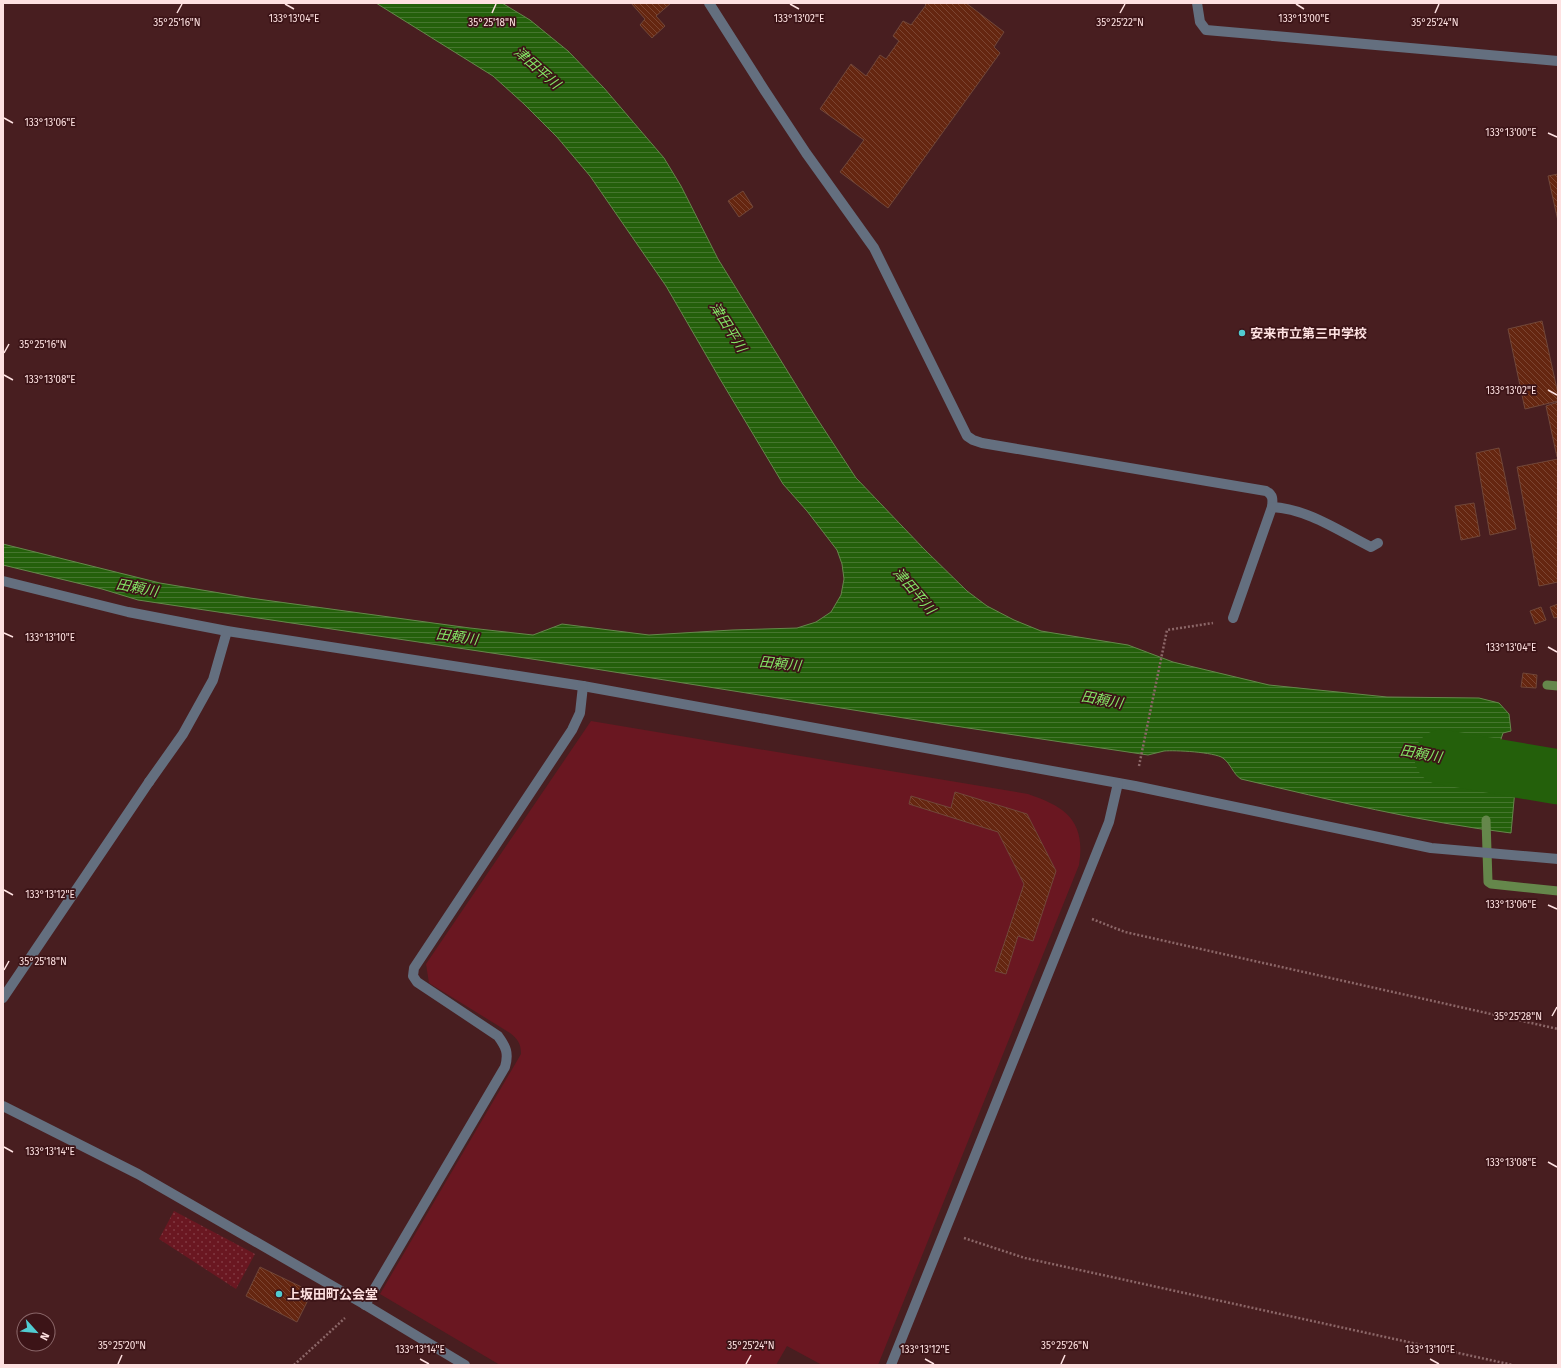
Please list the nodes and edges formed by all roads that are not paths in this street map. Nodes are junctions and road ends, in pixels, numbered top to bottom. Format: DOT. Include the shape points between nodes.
graph roads {
  1 [pos="709,3"];
  2 [pos="1197,3"];
  3 [pos="1558,61"];
  4 [pos="1272,507"];
  5 [pos="1378,543"];
  6 [pos="3,581"];
  7 [pos="1233,618"];
  8 [pos="227,631"];
  9 [pos="583,686"];
  10 [pos="1118,783"];
  11 [pos="1558,859"];
  12 [pos="3,998"];
  13 [pos="3,1106"];
  14 [pos="364,1304"];
  15 [pos="465,1365"];
  16 [pos="891,1365"];
  1 -- 4 [label="street" via="806,153 874,248 967,436 982,443 1266,492 1273,498"];
  2 -- 3 [label="street" via="1200,22 1206,30"];
  4 -- 5 [label="street" via="1282,507 1308,515 1371,547"];
  4 -- 7 [label="street"];
  6 -- 8 [label="street" via="128,612"];
  8 -- 9 [label="street"];
  8 -- 12 [label="street" via="212,680 183,734"];
  9 -- 10 [label="street"];
  9 -- 14 [label="street" via="580,713 572,730 414,968 417,982 498,1036 505,1045 508,1057 505,1067"];
  10 -- 11 [label="street" via="1431,848"];
  10 -- 16 [label="street" via="1109,822"];
  13 -- 14 [label="street" via="138,1174"];
  14 -- 15 [label="street"];
}
